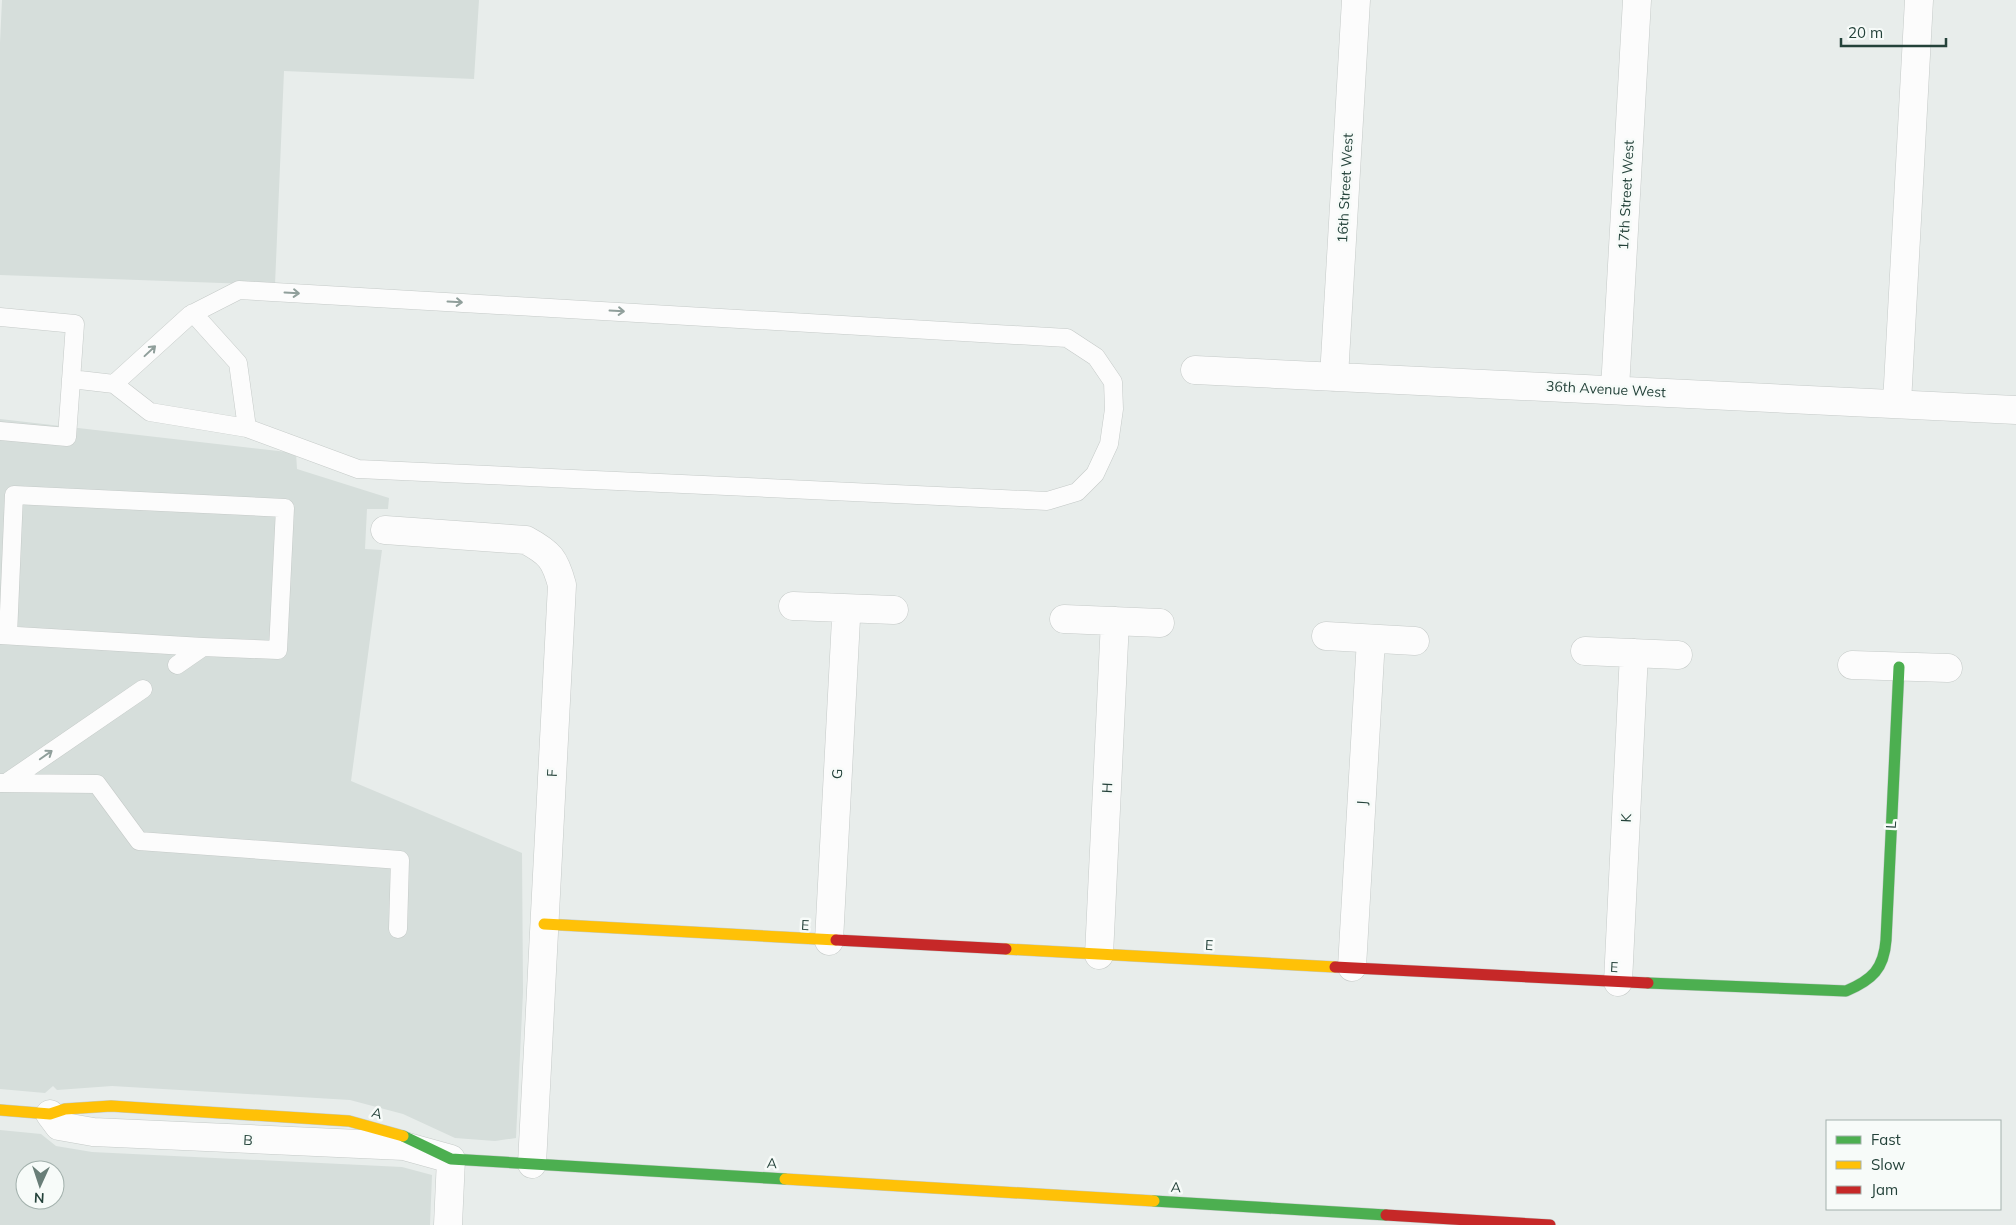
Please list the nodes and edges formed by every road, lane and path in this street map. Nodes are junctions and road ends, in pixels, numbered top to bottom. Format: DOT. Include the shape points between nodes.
graph roads {
  1 [pos="1356,0"];
  2 [pos="1637,0"];
  3 [pos="1919,0"];
  4 [pos="194,313"];
  5 [pos="0,316"];
  6 [pos="1195,370"];
  7 [pos="1334,377"];
  8 [pos="71,379"];
  9 [pos="114,384"];
  10 [pos="1615,389"];
  11 [pos="1897,403"];
  12 [pos="2016,410"];
  13 [pos="247,428"];
  14 [pos="0,431"];
  15 [pos="384,530"];
  16 [pos="793,606"];
  17 [pos="843,608"];
  18 [pos="894,610"];
  19 [pos="1064,619"];
  20 [pos="1115,621"];
  21 [pos="1160,623"];
  22 [pos="4,635"];
  23 [pos="1326,636"];
  24 [pos="1371,639"];
  25 [pos="1415,641"];
  26 [pos="203,648"];
  27 [pos="1585,651"];
  28 [pos="1634,653"];
  29 [pos="1678,655"];
  30 [pos="176,665"];
  31 [pos="1852,665"];
  32 [pos="1899,666"];
  33 [pos="1948,668"];
  34 [pos="143,688"];
  35 [pos="3,783"];
  36 [pos="544,924"];
  37 [pos="398,929"];
  38 [pos="829,941"];
  39 [pos="1099,955"];
  40 [pos="1352,967"];
  41 [pos="1871,979"];
  42 [pos="1618,982"];
  43 [pos="0,1110"];
  44 [pos="50,1114"];
  45 [pos="451,1159"];
  46 [pos="532,1164"];
  47 [pos="448,1225"];
  48 [pos="1550,1225"];
  1 -- 7 [label="street, 16th Street West"];
  2 -- 10 [label="street, 17th Street West"];
  3 -- 11 [label="street"];
  9 -- 4 [label="lane, one-way"];
  4 -- 13 [label="lane" via="238,363"];
  4 -- 13 [label="lane, one-way" via="239,290 1067,338 1096,357 1113,382 1114,410 1108,444 1095,474 1077,492 1047,501 358,469"];
  5 -- 8 [label="lane" via="74,324"];
  6 -- 7 [label="street, 36th Avenue West"];
  7 -- 10 [label="street, 36th Avenue West"];
  8 -- 9 [label="lane"];
  8 -- 14 [label="lane" via="66,437"];
  9 -- 13 [label="lane" via="150,412"];
  10 -- 11 [label="street, 36th Avenue West"];
  11 -- 12 [label="street, 36th Avenue West"];
  15 -- 36 [label="street, F" via="526,540 544,550 556,566 562,585"];
  16 -- 17 [label="street"];
  17 -- 18 [label="street"];
  17 -- 38 [label="street, G" via="846,619"];
  19 -- 20 [label="street"];
  20 -- 21 [label="street"];
  20 -- 39 [label="street, H"];
  22 -- 26 [label="lane"];
  22 -- 26 [label="lane" via="14,495 286,508 278,650"];
  23 -- 24 [label="street"];
  24 -- 25 [label="street"];
  24 -- 40 [label="street, J"];
  26 -- 30 [label="lane"];
  27 -- 28 [label="street"];
  28 -- 29 [label="street"];
  28 -- 42 [label="street, K"];
  31 -- 32 [label="street"];
  32 -- 33 [label="street"];
  32 -- 41 [label="street, L" via="1886,928 1888,943 1883,962"];
  35 -- 34 [label="lane, one-way"];
  35 -- 37 [label="lane" via="97,784 139,841 400,860"];
  36 -- 38 [label="street, E"];
  36 -- 46 [label="street, F"];
  38 -- 39 [label="street, E"];
  39 -- 40 [label="street, E"];
  40 -- 42 [label="street, E"];
  41 -- 42 [label="street, E" via="1846,991"];
  43 -- 44 [label="street"];
  44 -- 45 [label="street, B" via="59,1126 93,1132 404,1146"];
  45 -- 46 [label="street, A"];
  45 -- 47 [label="street"];
  46 -- 48 [label="street, A"];
}
